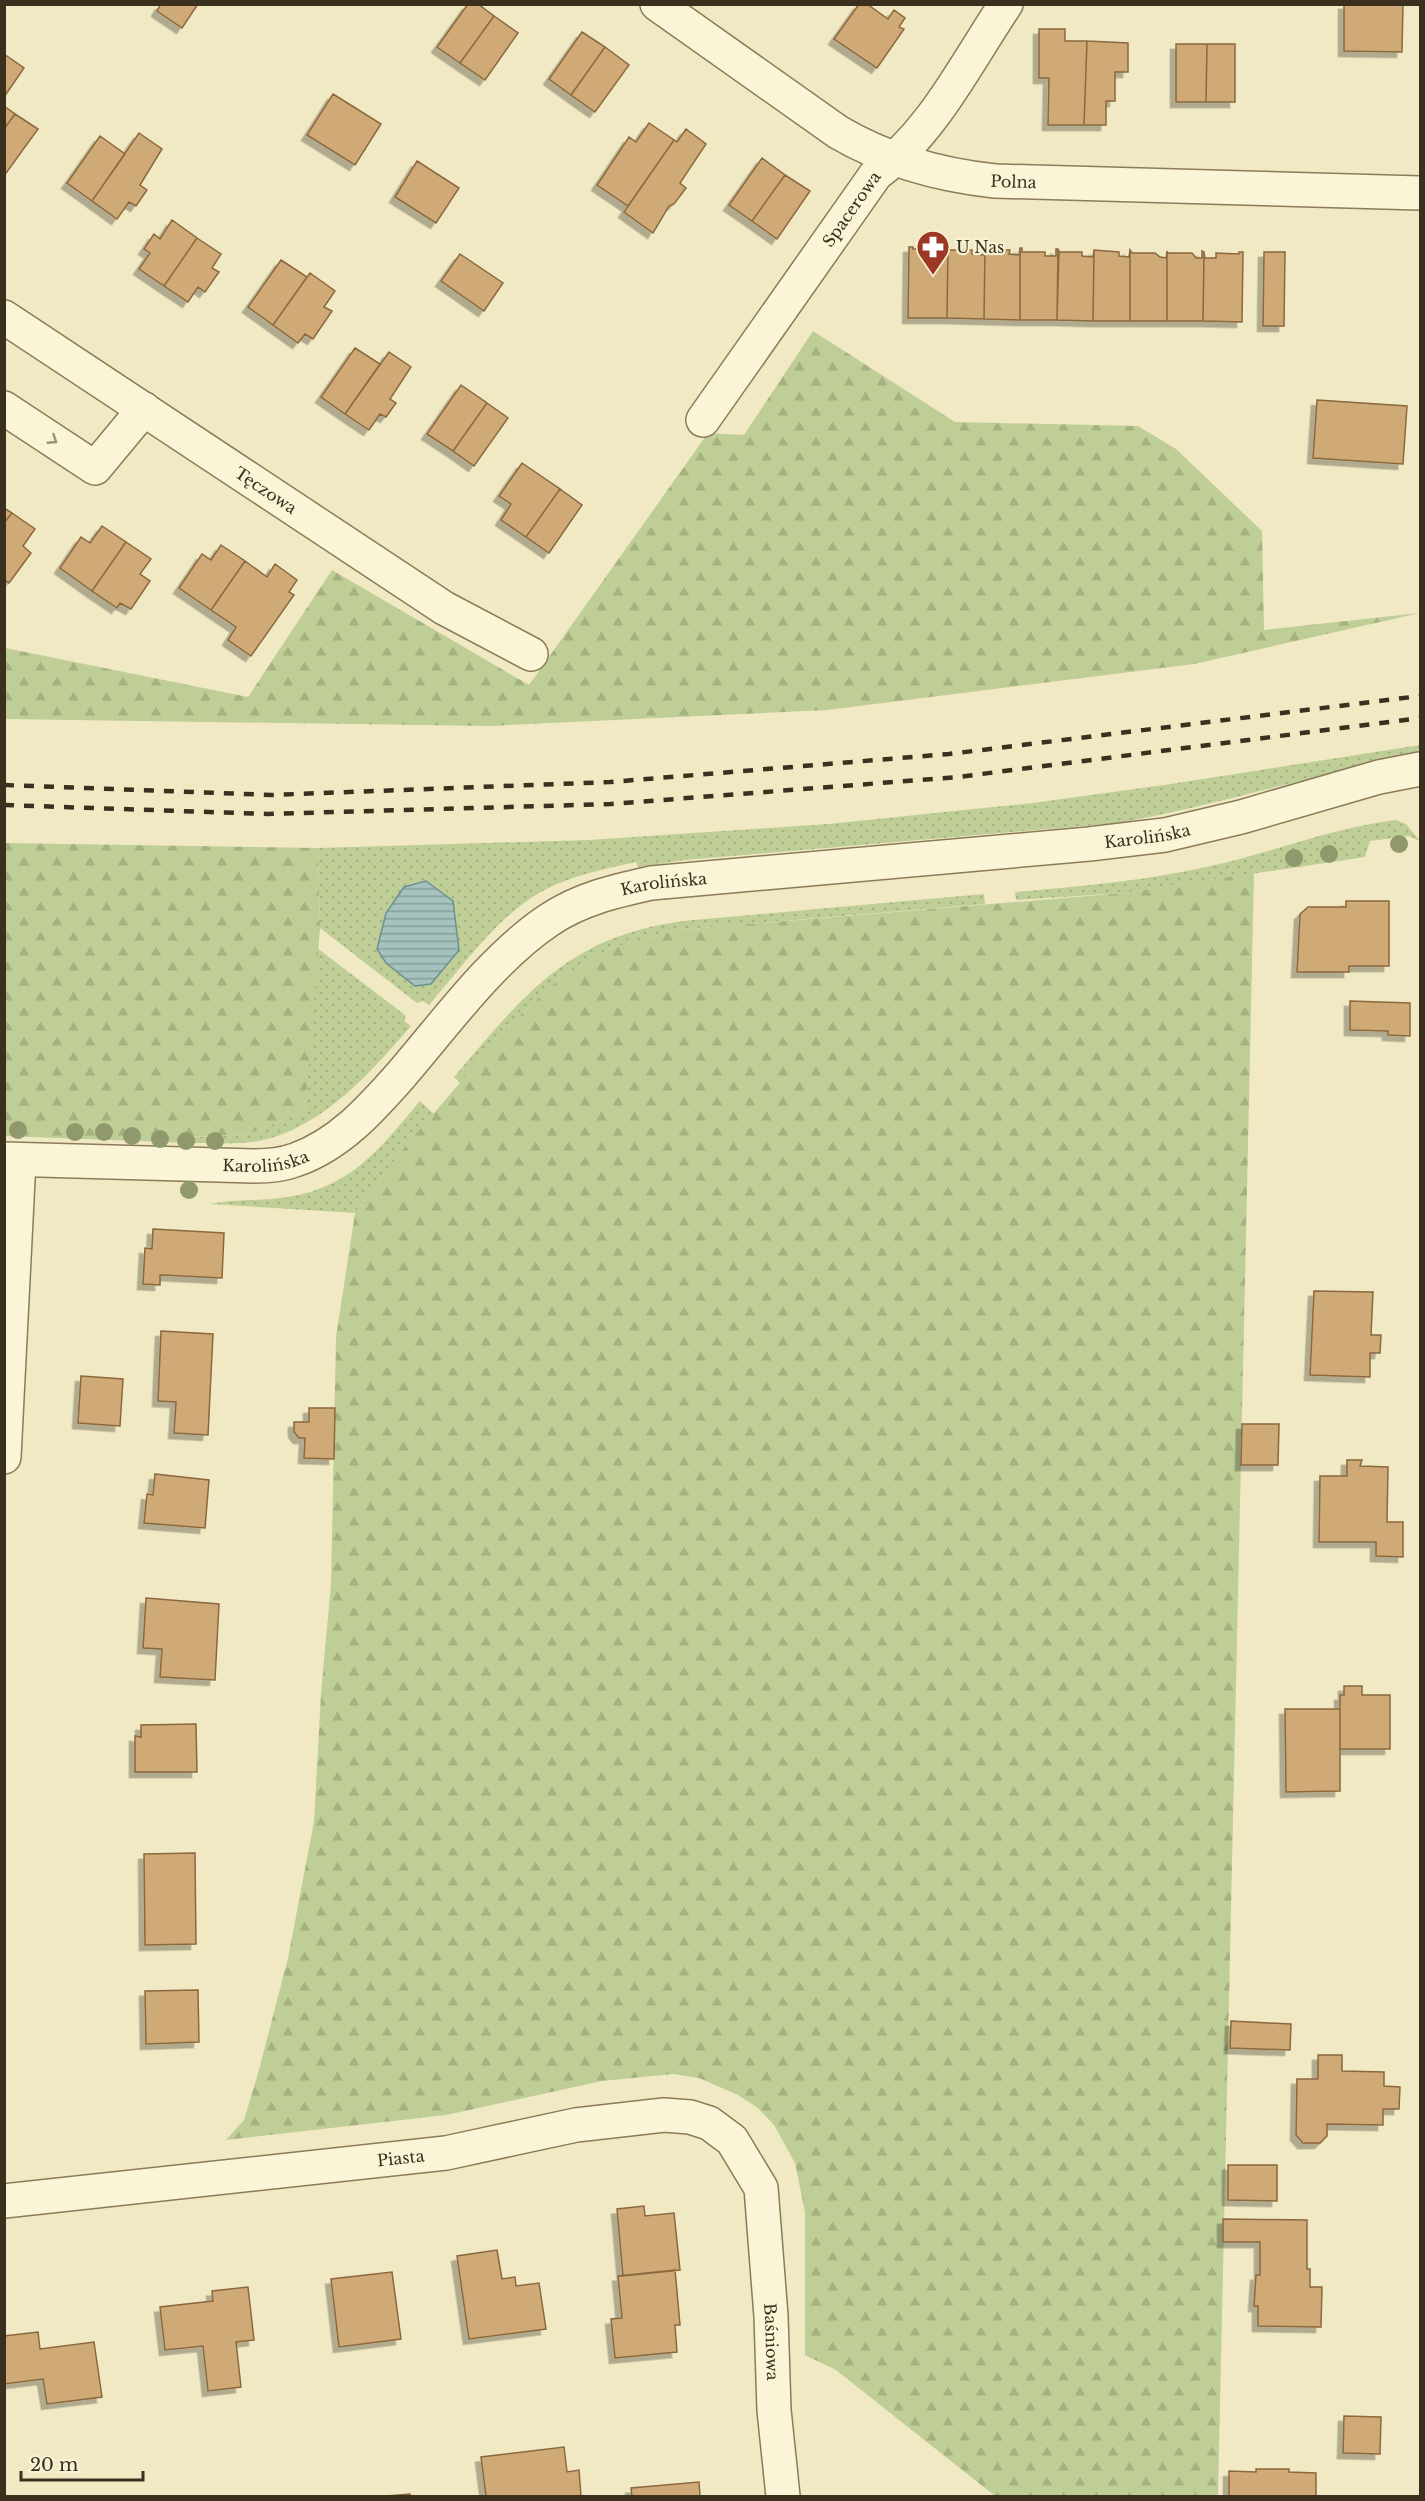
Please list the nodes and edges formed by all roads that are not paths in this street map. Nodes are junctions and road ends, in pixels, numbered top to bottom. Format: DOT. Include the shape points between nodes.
graph roads {
  1 [pos="657,4"];
  2 [pos="1006,4"];
  3 [pos="896,160"];
  4 [pos="1420,193"];
  5 [pos="4,317"];
  6 [pos="4,408"];
  7 [pos="144,409"];
  8 [pos="703,420"];
  9 [pos="531,654"];
  10 [pos="1420,769"];
  11 [pos="12,1160"];
  12 [pos="4,1457"];
  13 [pos="761,2188"];
  14 [pos="4,2200"];
  15 [pos="783,2496"];
  1 -- 3 [label="street, Polna" via="838,132"];
  2 -- 3 [label="street, Spacerowa" via="929,123"];
  3 -- 4 [label="street, Polna" via="951,176 995,181"];
  3 -- 8 [label="street, Spacerowa" via="876,174"];
  5 -- 7 [label="street, Tęczowa"];
  6 -- 7 [label="street, one-way" via="95,468"];
  7 -- 9 [label="street, Tęczowa" via="444,608"];
  10 -- 11 [label="street, Karolińska" via="1165,834 651,883 606,894 561,913 518,944 372,1106 334,1140 303,1157 254,1166"];
  11 -- 12 [label="street"];
  13 -- 14 [label="street, Piasta" via="739,2150 721,2131 690,2117 664,2115 576,2126 446,2153"];
  13 -- 15 [label="street, Baśniowa"];
}
